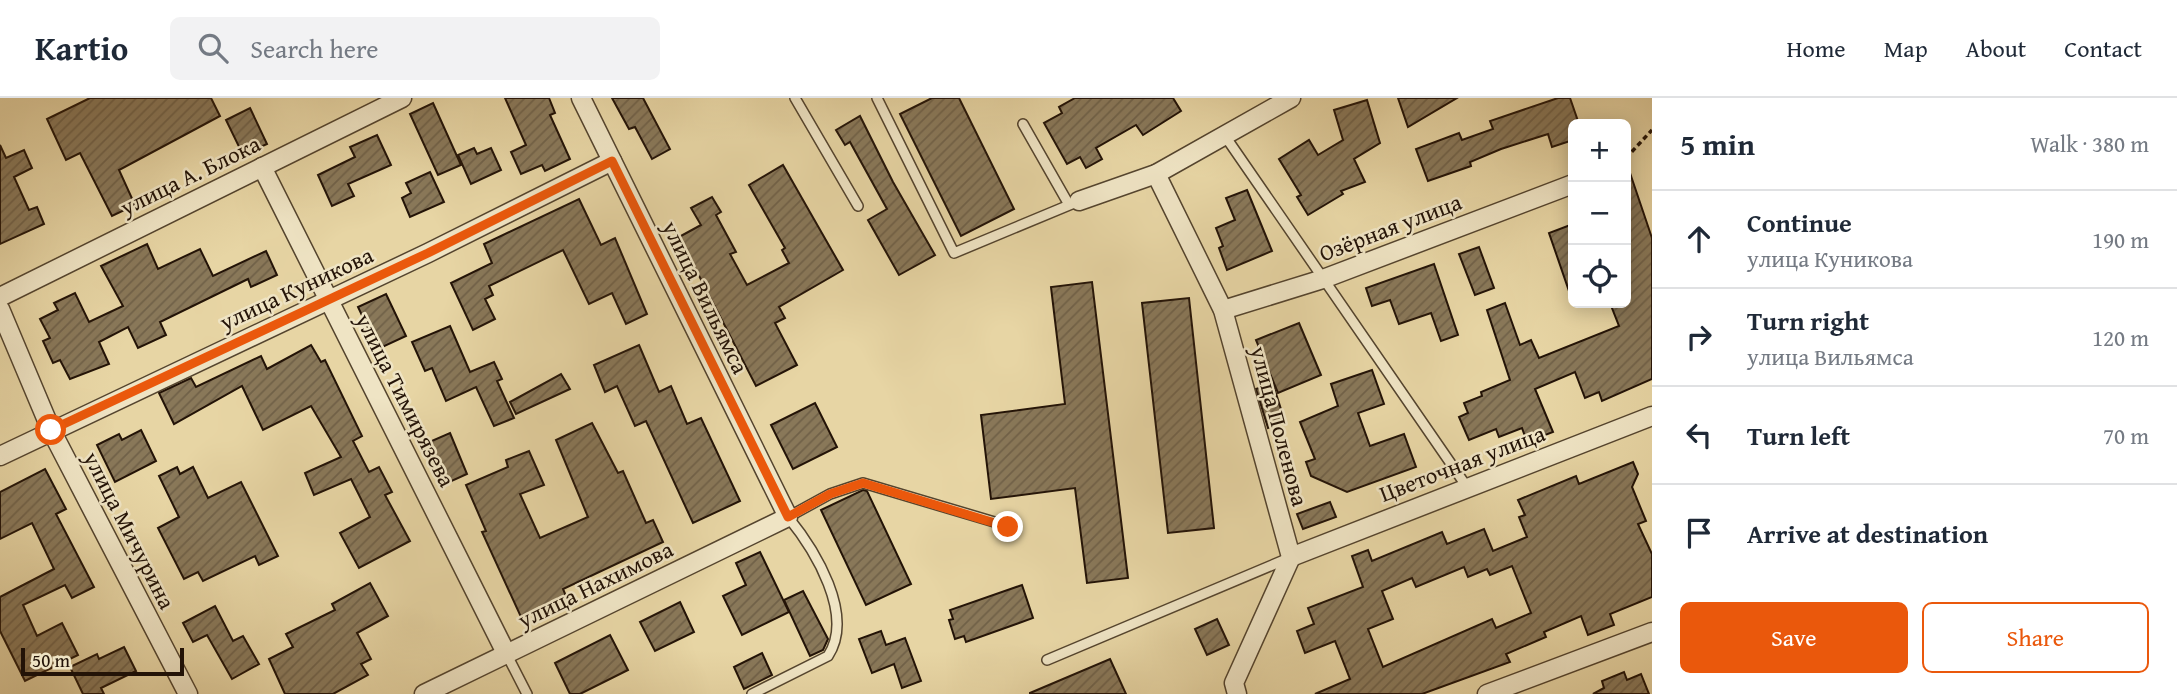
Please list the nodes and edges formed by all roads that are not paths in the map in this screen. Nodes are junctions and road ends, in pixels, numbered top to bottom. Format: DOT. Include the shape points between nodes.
graph roads {
  1 [pos="402,98"];
  2 [pos="581,98"];
  3 [pos="795,98"];
  4 [pos="877,98"];
  5 [pos="1291,98"];
  6 [pos="1023,124"];
  7 [pos="1225,136"];
  8 [pos="612,161"];
  9 [pos="262,167"];
  10 [pos="1156,174"];
  11 [pos="1568,186"];
  12 [pos="1074,202"];
  13 [pos="858,206"];
  14 [pos="1322,279"];
  15 [pos="0,297"];
  16 [pos="328,300"];
  17 [pos="0,309"];
  18 [pos="1223,310"];
  19 [pos="1652,416"];
  20 [pos="51,430"];
  21 [pos="0,456"];
  22 [pos="1467,487"];
  23 [pos="788,517"];
  24 [pos="1008,527"];
  25 [pos="1291,557"];
  26 [pos="1652,632"];
  27 [pos="507,655"];
  28 [pos="1048,660"];
  29 [pos="188,694"];
  30 [pos="424,694"];
  31 [pos="527,694"];
  32 [pos="752,694"];
  33 [pos="1237,694"];
  34 [pos="1487,694"];
  1 -- 9 [label="street, улица А. Блока"];
  2 -- 8 [label="street, улица Вильямса"];
  3 -- 13 [label="lane"];
  4 -- 12 [label="lane" via="954,253"];
  5 -- 7 [label="street"];
  6 -- 12 [label="lane"];
  7 -- 10 [label="street"];
  7 -- 14 [label="lane"];
  8 -- 16 [label="street, улица Куникова"];
  8 -- 23 [label="street, улица Вильямса"];
  9 -- 15 [label="street, улица А. Блока"];
  9 -- 16 [label="street, улица Тимирязева"];
  10 -- 12 [label="street"];
  10 -- 18 [label="street, улица Поленова"];
  11 -- 14 [label="street, Озёрная улица"];
  14 -- 18 [label="street, Озёрная улица"];
  14 -- 22 [label="lane"];
  16 -- 20 [label="street, улица Куникова"];
  16 -- 27 [label="street, улица Тимирязева"];
  17 -- 20 [label="street, улица Мичурина"];
  18 -- 25 [label="street, улица Поленова"];
  19 -- 22 [label="street, Цветочная улица"];
  20 -- 21 [label="street, улица Куникова"];
  20 -- 29 [label="street, улица Мичурина"];
  22 -- 25 [label="street, Цветочная улица"];
  23 -- 24 [label="lane" via="830,494 863,483"];
  23 -- 27 [label="street, улица Нахимова"];
  23 -- 32 [label="lane" via="835,598 835,646 828,656"];
  25 -- 28 [label="lane"];
  25 -- 33 [label="street" via="1234,683"];
  26 -- 34 [label="street"];
  27 -- 30 [label="street, улица Нахимова"];
  27 -- 31 [label="lane"];
}
